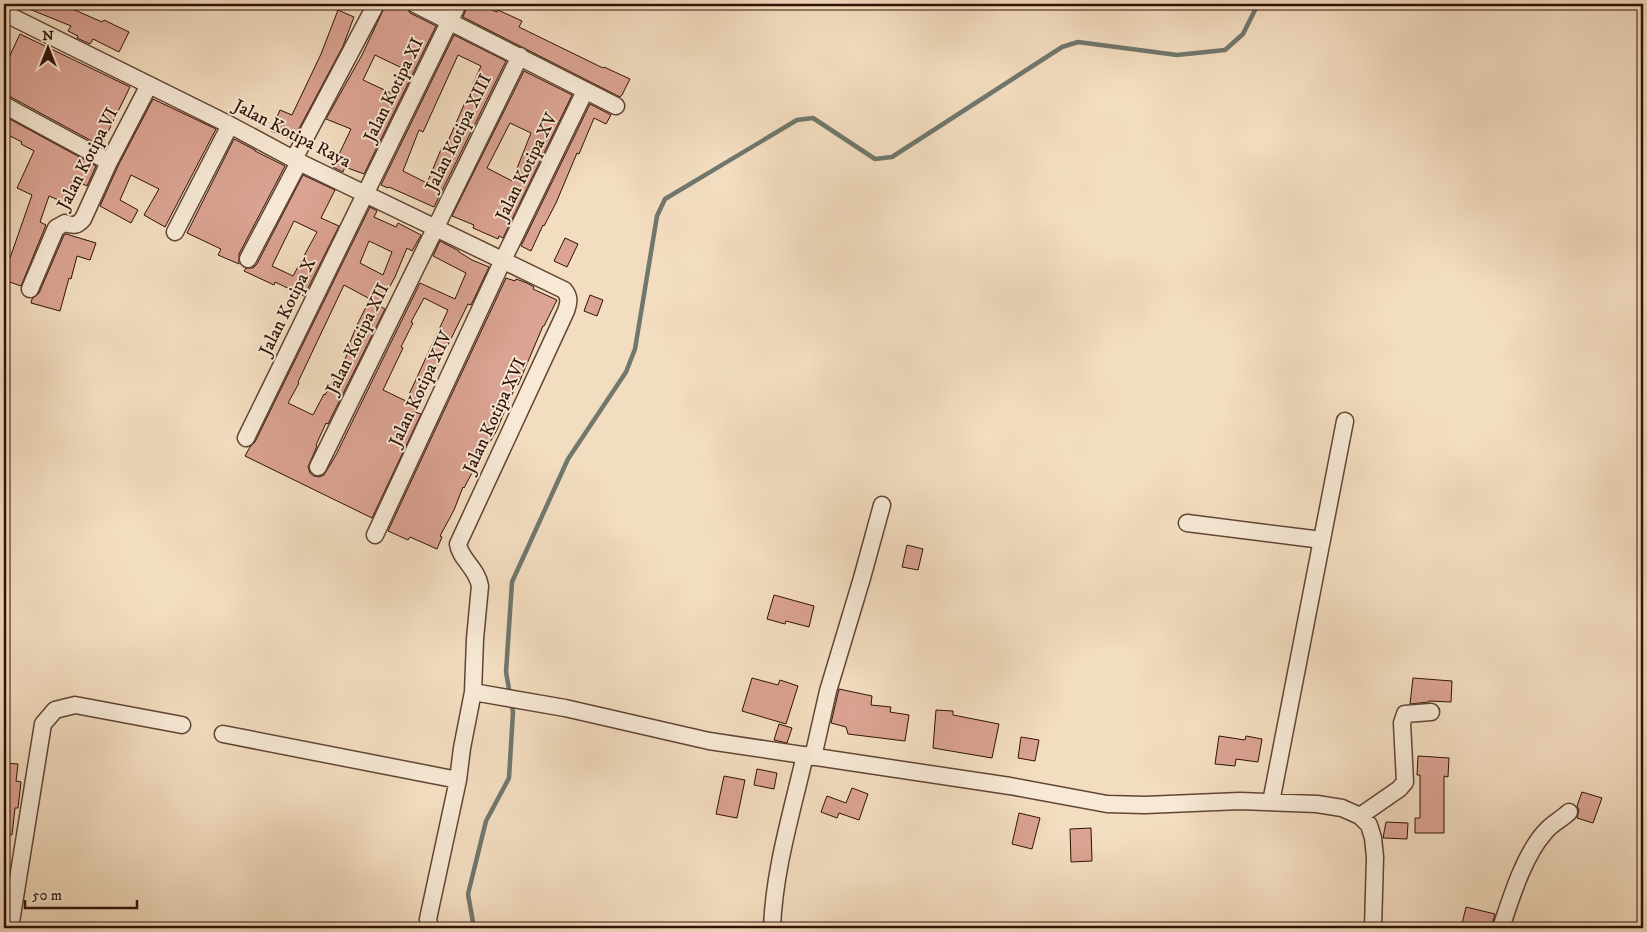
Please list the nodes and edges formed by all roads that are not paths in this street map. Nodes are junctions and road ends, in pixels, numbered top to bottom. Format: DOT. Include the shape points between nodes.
graph roads {
  1 [pos="376,4"];
  2 [pos="415,4"];
  3 [pos="458,4"];
  4 [pos="8,15"];
  5 [pos="449,21"];
  6 [pos="520,56"];
  7 [pos="149,85"];
  8 [pos="585,91"];
  9 [pos="4,104"];
  10 [pos="616,106"];
  11 [pos="230,125"];
  12 [pos="297,160"];
  13 [pos="109,162"];
  14 [pos="366,193"];
  15 [pos="435,228"];
  16 [pos="175,232"];
  17 [pos="248,258"];
  18 [pos="503,260"];
  19 [pos="30,289"];
  20 [pos="564,290"];
  21 [pos="1345,421"];
  22 [pos="246,438"];
  23 [pos="318,467"];
  24 [pos="882,505"];
  25 [pos="1187,523"];
  26 [pos="375,535"];
  27 [pos="1322,540"];
  28 [pos="472,692"];
  29 [pos="1431,712"];
  30 [pos="182,725"];
  31 [pos="224,734"];
  32 [pos="809,756"];
  33 [pos="458,780"];
  34 [pos="1271,802"];
  35 [pos="1569,812"];
  36 [pos="1360,816"];
  37 [pos="10,928"];
  38 [pos="430,928"];
  39 [pos="772,928"];
  40 [pos="1373,928"];
  41 [pos="1501,928"];
  1 -- 12 [label="street"];
  2 -- 5 [label="street"];
  3 -- 5 [label="street, Jalan Kotipa XI"];
  4 -- 7 [label="street, Jalan Kotipa Raya"];
  5 -- 6 [label="street"];
  5 -- 14 [label="street, Jalan Kotipa XI"];
  6 -- 8 [label="street"];
  6 -- 15 [label="street, Jalan Kotipa XIII"];
  7 -- 11 [label="street, Jalan Kotipa Raya"];
  7 -- 13 [label="street, Jalan Kotipa VI"];
  8 -- 10 [label="street"];
  8 -- 18 [label="street, Jalan Kotipa XV"];
  9 -- 13 [label="street"];
  11 -- 12 [label="street, Jalan Kotipa Raya"];
  11 -- 16 [label="street"];
  12 -- 14 [label="street, Jalan Kotipa Raya"];
  12 -- 17 [label="street"];
  13 -- 19 [label="street, Jalan Kotipa VI" via="83,219 74,226 65,223 56,228"];
  14 -- 15 [label="street, Jalan Kotipa Raya"];
  14 -- 22 [label="street, Jalan Kotipa X"];
  15 -- 18 [label="street, Jalan Kotipa Raya"];
  15 -- 23 [label="street, Jalan Kotipa XII"];
  18 -- 20 [label="street, Jalan Kotipa Raya"];
  18 -- 26 [label="street, Jalan Kotipa XIV"];
  20 -- 28 [label="street, Jalan Kotipa XVI" via="569,299 566,311 459,538 458,548 479,578 480,586"];
  21 -- 27 [label="street"];
  24 -- 32 [label="street"];
  25 -- 27 [label="street"];
  27 -- 34 [label="street"];
  28 -- 32 [label="street" via="565,708 709,741"];
  28 -- 33 [label="street, Jalan Kotipa XVI"];
  29 -- 36 [label="street" via="1405,714 1402,723 1405,782"];
  30 -- 37 [label="street" via="75,704 55,710 43,724"];
  31 -- 33 [label="street"];
  32 -- 34 [label="street" via="1107,804"];
  32 -- 39 [label="street" via="778,874"];
  33 -- 38 [label="street, Jalan Kotipa XVI" via="428,918"];
  34 -- 36 [label="street" via="1326,805"];
  35 -- 41 [label="street" via="1546,830 1536,843"];
  36 -- 40 [label="street" via="1369,825 1373,838"];
}
